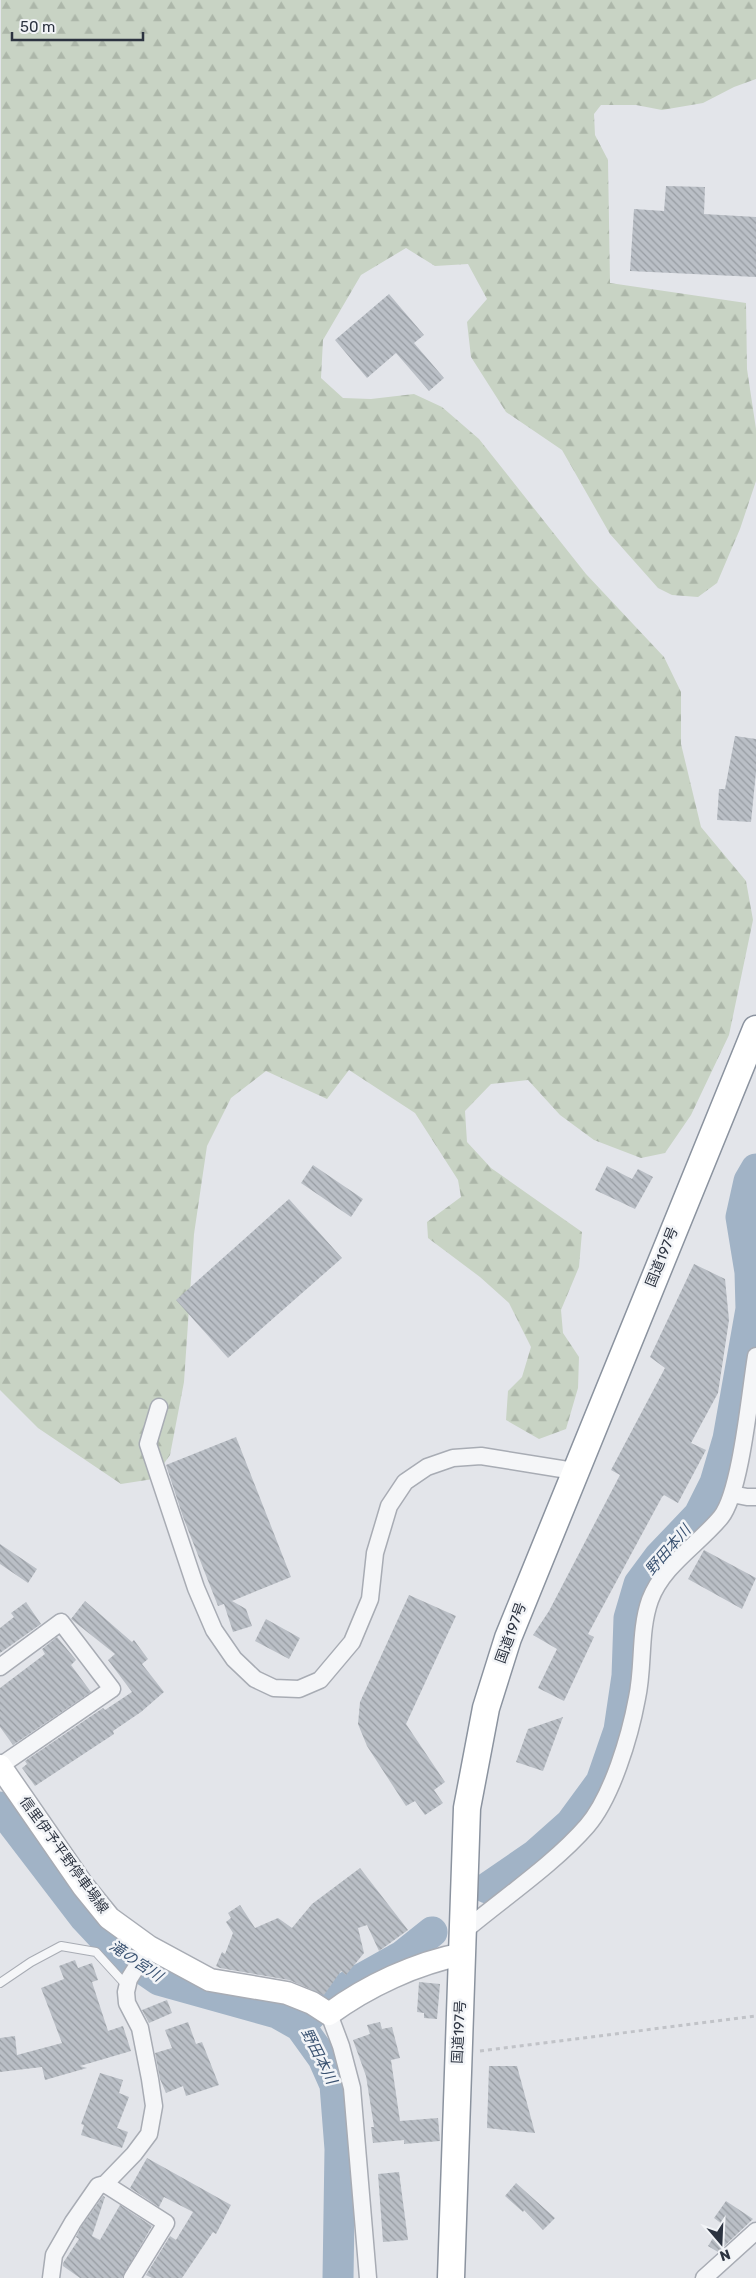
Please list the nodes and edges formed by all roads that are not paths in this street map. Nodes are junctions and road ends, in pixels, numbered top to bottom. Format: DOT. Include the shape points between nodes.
graph roads {
  1 [pos="756,1029"];
  2 [pos="756,1356"];
  3 [pos="159,1407"];
  4 [pos="574,1471"];
  5 [pos="732,1494"];
  6 [pos="756,1497"];
  7 [pos="0,1668"];
  8 [pos="0,1766"];
  9 [pos="463,1943"];
  10 [pos="147,1950"];
  11 [pos="0,1983"];
  12 [pos="128,1983"];
  13 [pos="329,2014"];
  14 [pos="105,2184"];
  15 [pos="756,2231"];
  16 [pos="51,2278"];
  17 [pos="132,2278"];
  18 [pos="368,2278"];
  19 [pos="450,2278"];
  20 [pos="704,2278"];
  1 -- 4 [label="highway, 国道197号"];
  2 -- 5 [label="street"];
  3 -- 4 [label="street" via="148,1444 196,1588 214,1630 234,1659 255,1679 274,1688 299,1689 320,1680 352,1642 370,1599 375,1553 389,1506 405,1482 427,1467 454,1458 481,1456"];
  4 -- 9 [label="highway, 国道197号" via="508,1638 486,1708 467,1808"];
  5 -- 6 [label="street"];
  5 -- 9 [label="street" via="722,1516 666,1574 650,1600 643,1635 638,1697 610,1789 587,1826"];
  7 -- 8 [label="street" via="61,1622 112,1689"];
  8 -- 10 [label="main road, 信里伊予平野停車場線" via="83,1886 109,1918"];
  9 -- 13 [label="main road" via="353,1996"];
  9 -- 19 [label="highway, 国道197号"];
  10 -- 12 [label="street"];
  10 -- 13 [label="main road, 信里伊予平野停車場線" via="210,1980 286,1993"];
  11 -- 12 [label="lane" via="61,1946 96,1952"];
  12 -- 14 [label="street" via="127,2003 140,2028 154,2106 149,2134"];
  13 -- 18 [label="street" via="352,2088"];
  14 -- 16 [label="street" via="98,2186 73,2222 54,2256"];
  14 -- 17 [label="street" via="166,2223"];
  15 -- 20 [label="street"];
}
